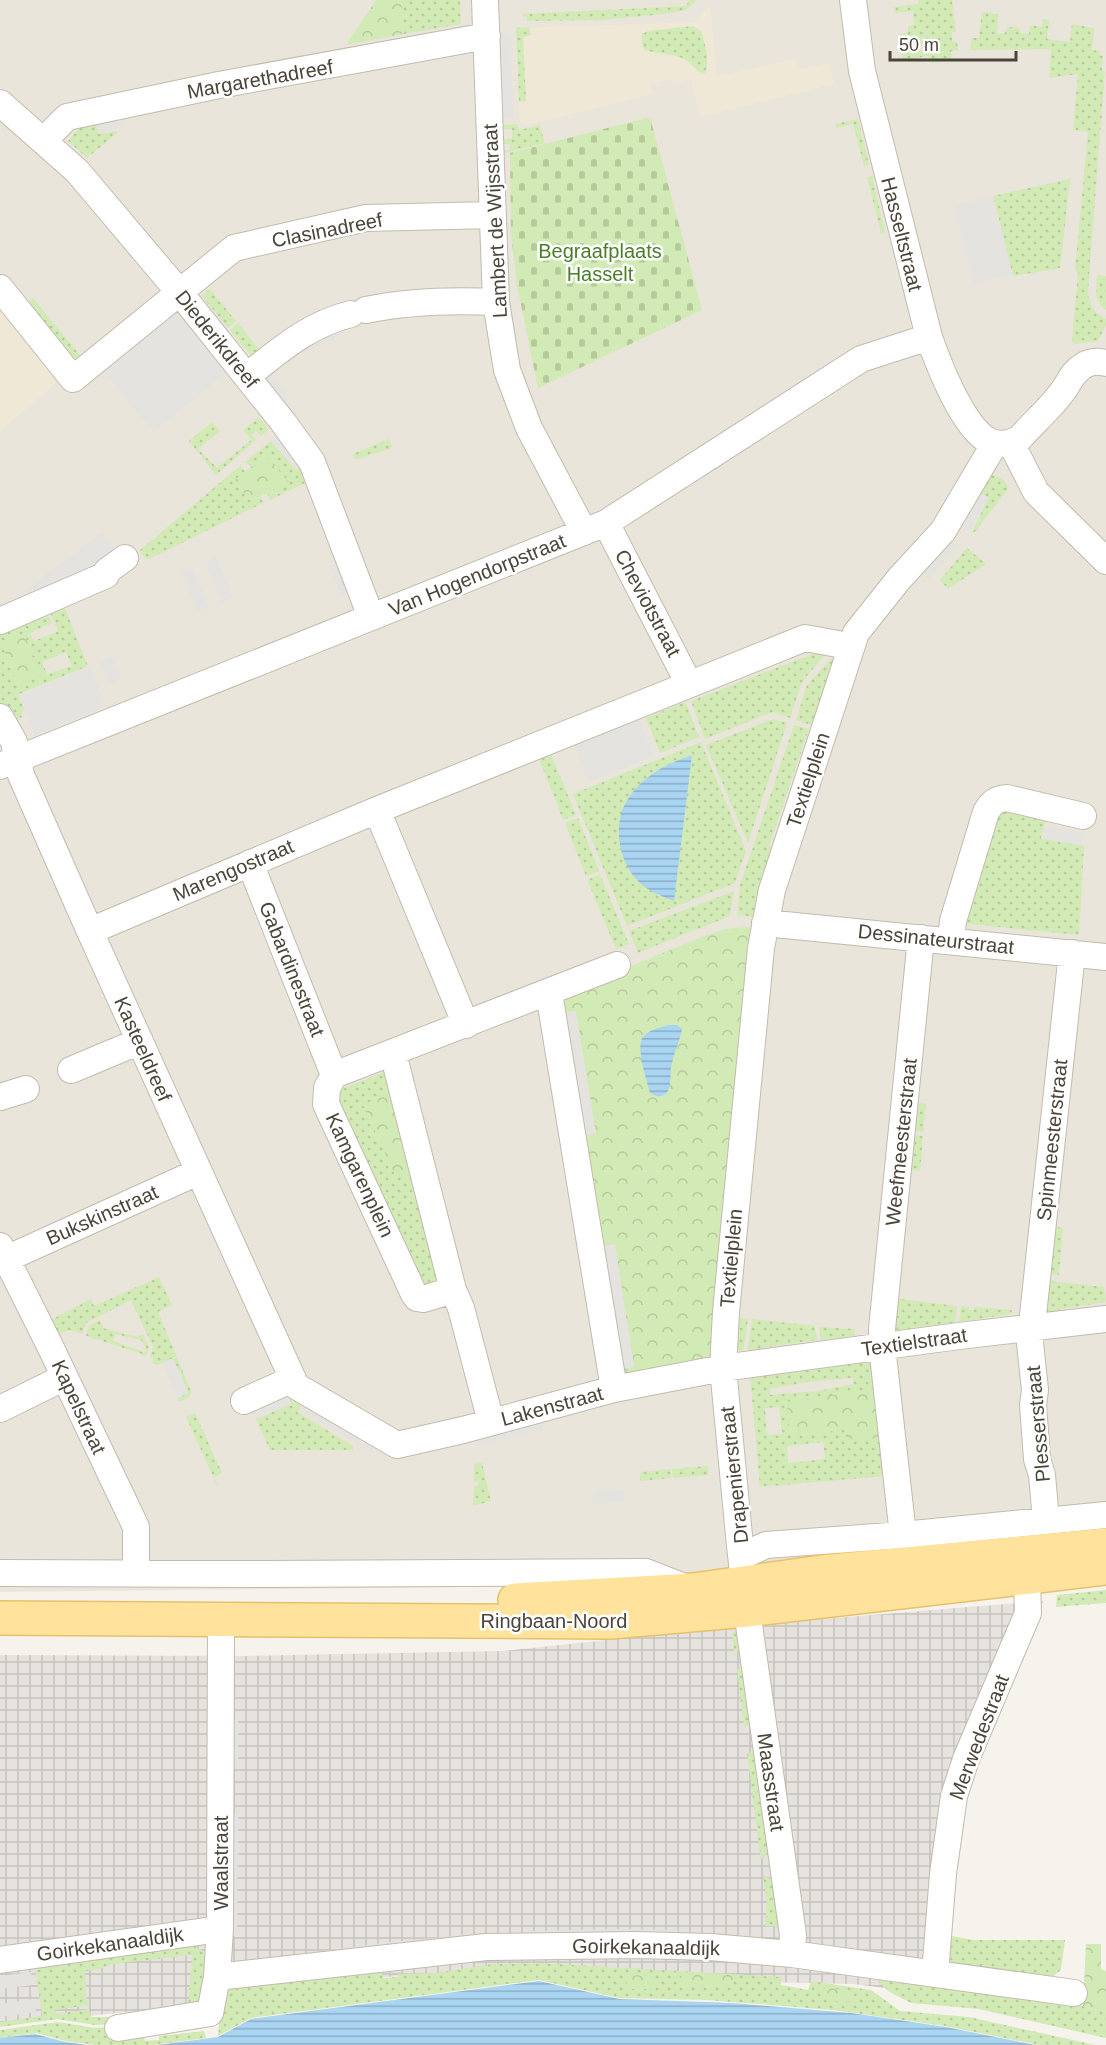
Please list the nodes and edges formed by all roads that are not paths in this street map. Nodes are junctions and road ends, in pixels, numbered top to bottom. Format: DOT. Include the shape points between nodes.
graph roads {
  1 [pos="485,0"];
  2 [pos="853,0"];
  3 [pos="487,36"];
  4 [pos="0,103"];
  5 [pos="43,141"];
  6 [pos="492,215"];
  7 [pos="0,288"];
  8 [pos="180,293"];
  9 [pos="496,302"];
  10 [pos="929,336"];
  11 [pos="1104,368"];
  12 [pos="247,376"];
  13 [pos="1002,443"];
  14 [pos="595,528"];
  15 [pos="125,558"];
  16 [pos="1106,561"];
  17 [pos="371,617"];
  18 [pos="0,621"];
  19 [pos="850,649"];
  20 [pos="689,684"];
  21 [pos="0,717"];
  22 [pos="9,762"];
  23 [pos="377,810"];
  24 [pos="1083,816"];
  25 [pos="250,863"];
  26 [pos="765,923"];
  27 [pos="90,932"];
  28 [pos="921,938"];
  29 [pos="951,940"];
  30 [pos="1072,952"];
  31 [pos="1106,957"];
  32 [pos="617,965"];
  33 [pos="549,993"];
  34 [pos="466,1025"];
  35 [pos="140,1041"];
  36 [pos="393,1053"];
  37 [pos="71,1070"];
  38 [pos="334,1075"];
  39 [pos="26,1089"];
  40 [pos="0,1097"];
  41 [pos="198,1172"];
  42 [pos="2,1255"];
  43 [pos="453,1290"];
  44 [pos="1106,1319"];
  45 [pos="1032,1327"];
  46 [pos="882,1346"];
  47 [pos="723,1368"];
  48 [pos="290,1372"];
  49 [pos="65,1377"];
  50 [pos="614,1389"];
  51 [pos="244,1401"];
  52 [pos="0,1409"];
  53 [pos="490,1422"];
  54 [pos="1106,1515"];
  55 [pos="1046,1521"];
  56 [pos="903,1535"];
  57 [pos="1106,1545"];
  58 [pos="1106,1568"];
  59 [pos="0,1573"];
  60 [pos="136,1574"];
  61 [pos="744,1583"];
  62 [pos="1028,1585"];
  63 [pos="693,1590"];
  64 [pos="0,1598"];
  65 [pos="0,1618"];
  66 [pos="221,1619"];
  67 [pos="220,1929"];
  68 [pos="792,1954"];
  69 [pos="0,1960"];
  70 [pos="935,1974"];
  71 [pos="217,1977"];
  72 [pos="1074,1993"];
  73 [pos="118,2028"];
  1 -- 3 [label="street, Lambert de Wijsstraat"];
  2 -- 10 [label="street, Hasseltstraat" via="862,71"];
  3 -- 5 [label="street, Margarethadreef" via="67,117"];
  3 -- 6 [label="street, Lambert de Wijsstraat"];
  4 -- 5 [label="street, Diederikdreef"];
  5 -- 8 [label="street, Diederikdreef" via="77,171"];
  6 -- 8 [label="street, Clasinadreef" via="366,218 234,248"];
  6 -- 9 [label="street, Lambert de Wijsstraat"];
  7 -- 8 [label="street, Clasinadreef" via="73,379"];
  8 -- 12 [label="street, Diederikdreef"];
  9 -- 12 [label="street" via="446,300 391,305 340,317 298,336"];
  9 -- 14 [label="street, Lambert de Wijsstraat" via="507,370 529,428"];
  10 -- 13 [label="street, Hasseltstraat" via="938,363 973,428 988,441"];
  10 -- 14 [label="street, Van Hogendorpstraat" via="861,358"];
  11 -- 13 [label="street, Textielplein" via="1094,362 1085,364 1071,375 1020,438"];
  12 -- 17 [label="street, Diederikdreef" via="312,462"];
  13 -- 16 [label="street, Hasseltstraat" via="1036,492"];
  13 -- 19 [label="street, Textielplein" via="942,531 856,633"];
  14 -- 17 [label="street, Van Hogendorpstraat"];
  14 -- 20 [label="street, Cheviotstraat"];
  15 -- 18 [label="street" via="106,575"];
  17 -- 22 [label="street, Van Hogendorpstraat"];
  19 -- 20 [label="street" via="805,638"];
  19 -- 26 [label="street, Textielplein" via="772,890"];
  20 -- 23 [label="street"];
  21 -- 22 [label="street, Kasteeldreef" via="14,742"];
  22 -- 27 [label="street, Kasteeldreef" via="21,775"];
  23 -- 25 [label="street, Marengostraat"];
  23 -- 34 [label="street"];
  24 -- 29 [label="street" via="1007,798 991,803 953,921"];
  25 -- 27 [label="street, Marengostraat"];
  25 -- 38 [label="street, Gabardinestraat"];
  26 -- 28 [label="street, Dessinateurstraat"];
  26 -- 47 [label="street, Textielplein"];
  27 -- 35 [label="street, Kasteeldreef"];
  28 -- 29 [label="street, Dessinateurstraat"];
  28 -- 46 [label="street, Weefmeesterstraat"];
  29 -- 30 [label="street, Dessinateurstraat"];
  30 -- 31 [label="street, Dessinateurstraat"];
  30 -- 45 [label="street, Spinmeesterstraat"];
  32 -- 33 [label="street"];
  33 -- 34 [label="street"];
  33 -- 50 [label="street"];
  34 -- 36 [label="street"];
  35 -- 37 [label="street"];
  35 -- 41 [label="street, Kasteeldreef"];
  36 -- 38 [label="street"];
  36 -- 43 [label="street"];
  38 -- 43 [label="street, Kamgarenplein" via="327,1088 326,1104 414,1294 423,1299"];
  39 -- 40 [label="street"];
  41 -- 42 [label="street, Bukskinstraat"];
  41 -- 48 [label="street, Kasteeldreef"];
  42 -- 49 [label="street, Kapelstraat"];
  43 -- 53 [label="street"];
  44 -- 45 [label="street, Textielstraat"];
  45 -- 46 [label="street, Textielstraat"];
  45 -- 55 [label="street, Plesserstraat" via="1034,1416"];
  46 -- 47 [label="street, Textielstraat"];
  46 -- 56 [label="street, Weefmeesterstraat"];
  47 -- 50 [label="street"];
  47 -- 61 [label="street, Drapenierstraat"];
  48 -- 51 [label="street"];
  48 -- 53 [label="street, Kasteeldreef" via="296,1386 397,1445"];
  49 -- 52 [label="street"];
  49 -- 60 [label="street, Kapelstraat" via="136,1527"];
  50 -- 53 [label="street, Lakenstraat"];
  54 -- 55 [label="street, Ringbaan-Noord"];
  55 -- 56 [label="street, Ringbaan-Noord"];
  56 -- 61 [label="street, Ringbaan-Noord" via="766,1545"];
  57 -- 61 [label="main road, Ringbaan-Noord"];
  58 -- 62 [label="main road, Ringbaan-Noord"];
  59 -- 60 [label="street, Ringbaan-Noord"];
  60 -- 63 [label="street, Ringbaan-Noord" via="646,1572"];
  61 -- 62 [label="main road, Ringbaan-Noord"];
  61 -- 63 [label="main road, Ringbaan-Noord"];
  61 -- 66 [label="main road, Ringbaan-Noord" via="610,1622"];
  61 -- 68 [label="street, Maasstraat" via="793,1935"];
  62 -- 70 [label="street, Merwedestraat" via="1028,1613 954,1796"];
  63 -- 64 [label="main road, Ringbaan-Noord" via="491,1601"];
  65 -- 66 [label="main road, Ringbaan-Noord"];
  66 -- 67 [label="street, Waalstraat"];
  67 -- 69 [label="street, Goirkekanaaldijk"];
  67 -- 71 [label="street, Waalstraat"];
  68 -- 70 [label="street, Goirkekanaaldijk"];
  68 -- 71 [label="street, Goirkekanaaldijk" via="636,1945 486,1947"];
  70 -- 72 [label="street, Goirkekanaaldijk"];
  71 -- 73 [label="street, Waalstraat" via="210,2013"];
}
